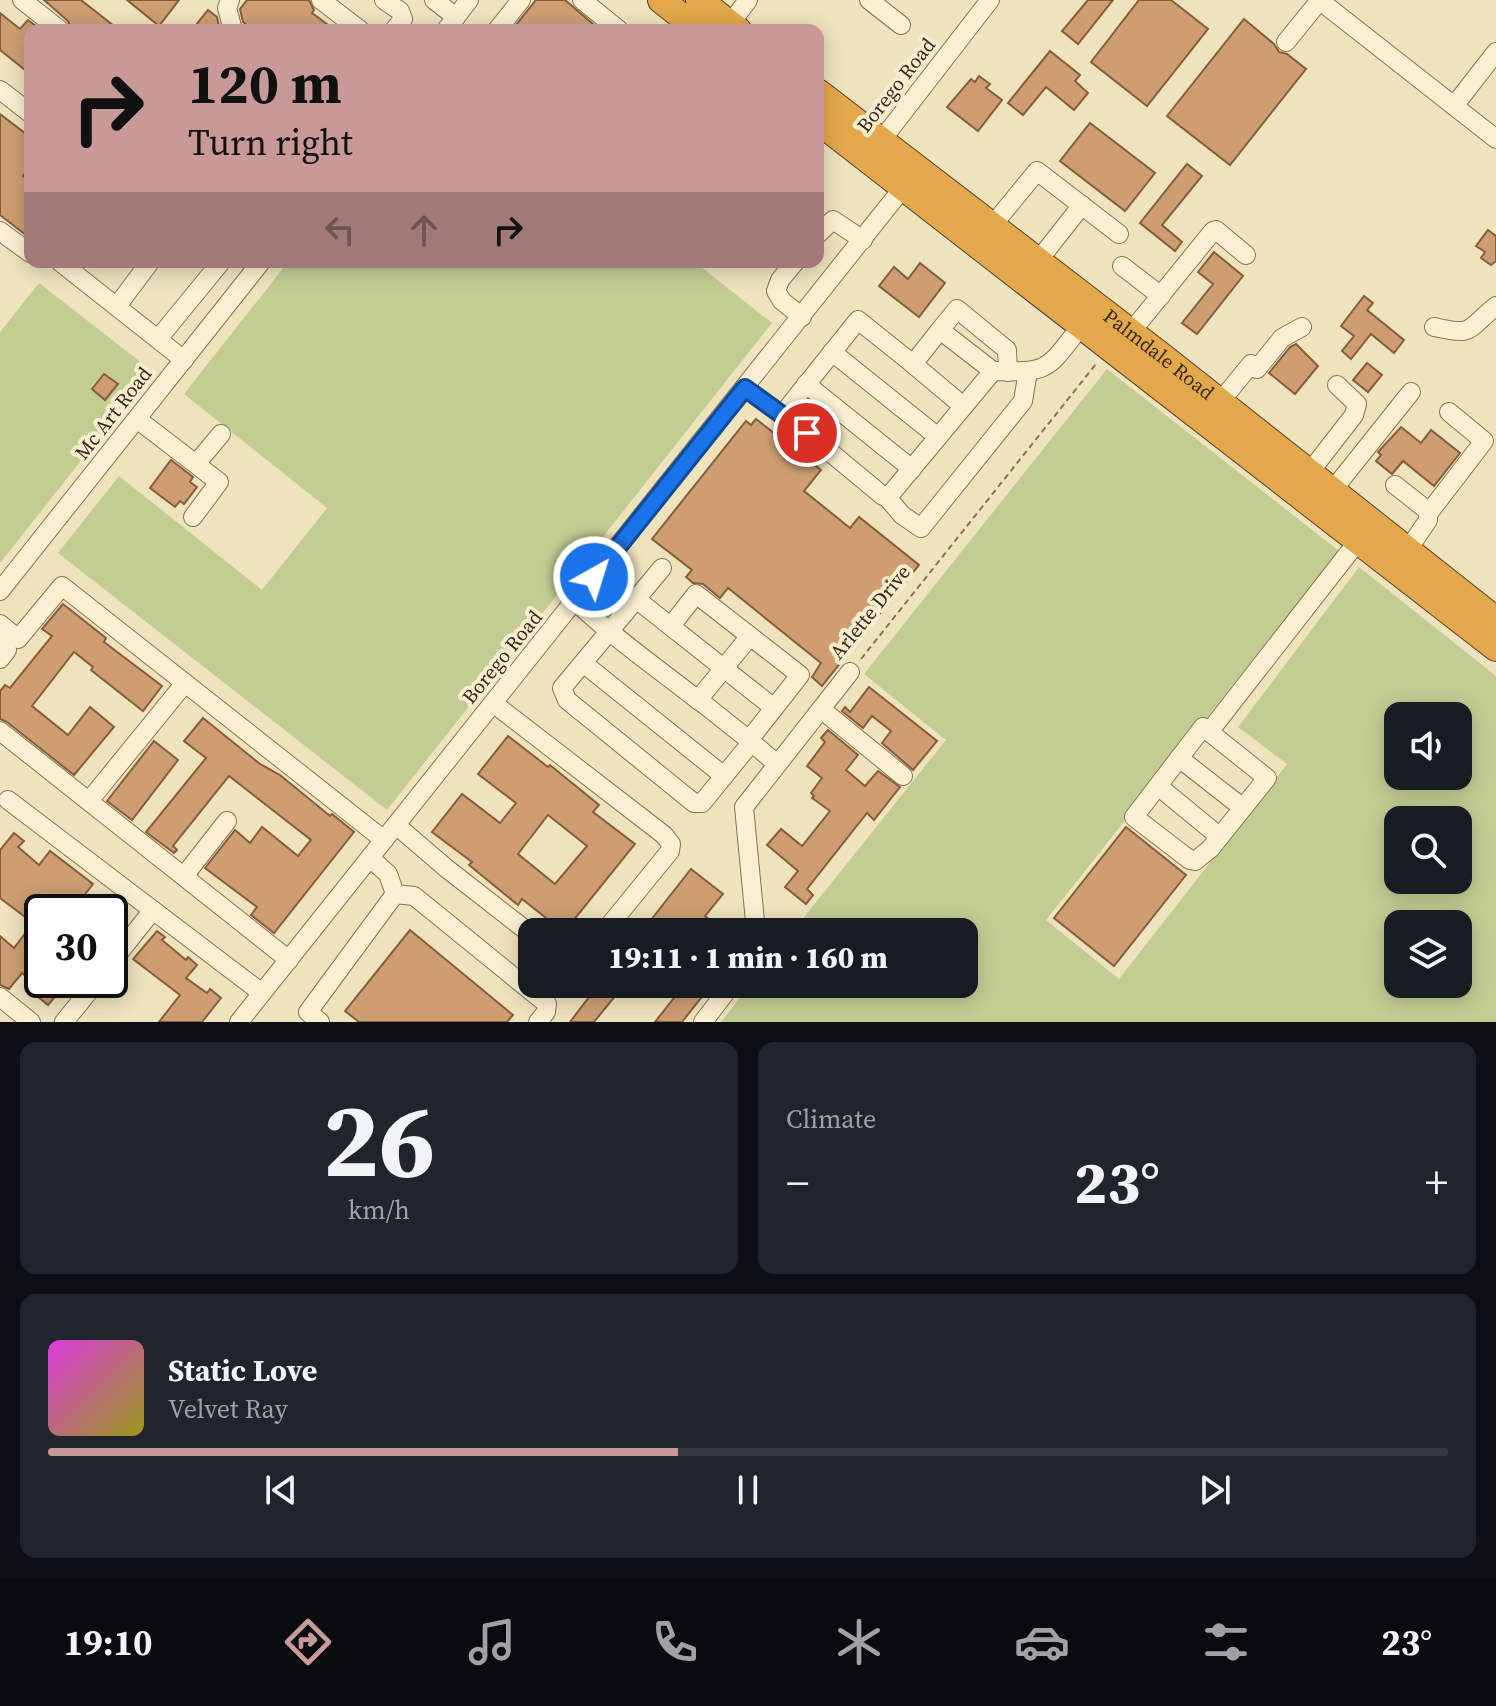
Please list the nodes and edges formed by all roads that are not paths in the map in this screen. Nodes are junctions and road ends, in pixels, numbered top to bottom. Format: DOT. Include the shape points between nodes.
graph roads {
  1 [pos="22,0"];
  2 [pos="230,0"];
  3 [pos="321,0"];
  4 [pos="384,0"];
  5 [pos="434,0"];
  6 [pos="469,0"];
  7 [pos="521,0"];
  8 [pos="582,0"];
  9 [pos="661,0"];
  10 [pos="699,0"];
  11 [pos="748,0"];
  12 [pos="869,0"];
  13 [pos="990,0"];
  14 [pos="1320,0"];
  15 [pos="52,24"];
  16 [pos="231,24"];
  17 [pos="352,24"];
  18 [pos="399,24"];
  19 [pos="451,24"];
  20 [pos="502,24"];
  21 [pos="612,24"];
  22 [pos="691,24"];
  23 [pos="730,24"];
  24 [pos="736,24"];
  25 [pos="901,25"];
  26 [pos="1286,42"];
  27 [pos="1496,52"];
  28 [pos="0,90"];
  29 [pos="824,98"];
  30 [pos="1454,106"];
  31 [pos="24,108"];
  32 [pos="824,124"];
  33 [pos="1496,139"];
  34 [pos="874,150"];
  35 [pos="911,178"];
  36 [pos="1082,205"];
  37 [pos="992,226"];
  38 [pos="824,228"];
  39 [pos="0,231"];
  40 [pos="1119,234"];
  41 [pos="863,240"];
  42 [pos="24,249"];
  43 [pos="1246,255"];
  44 [pos="1038,261"];
  45 [pos="1122,266"];
  46 [pos="146,268"];
  47 [pos="216,268"];
  48 [pos="256,268"];
  49 [pos="790,268"];
  50 [pos="86,270"];
  51 [pos="1161,296"];
  52 [pos="117,306"];
  53 [pos="1496,306"];
  54 [pos="802,317"];
  55 [pos="1081,326"];
  56 [pos="1302,327"];
  57 [pos="1434,327"];
  58 [pos="940,330"];
  59 [pos="158,339"];
  60 [pos="1120,340"];
  61 [pos="832,352"];
  62 [pos="184,360"];
  63 [pos="913,364"];
  64 [pos="1028,371"];
  65 [pos="1000,372"];
  66 [pos="806,384"];
  67 [pos="1337,385"];
  68 [pos="745,388"];
  69 [pos="1411,392"];
  70 [pos="1220,402"];
  71 [pos="963,406"];
  72 [pos="1449,412"];
  73 [pos="782,415"];
  74 [pos="137,419"];
  75 [pos="221,434"];
  76 [pos="938,437"];
  77 [pos="196,464"];
  78 [pos="912,469"];
  79 [pos="1309,473"];
  80 [pos="1395,485"];
  81 [pos="1332,491"];
  82 [pos="886,496"];
  83 [pos="1428,514"];
  84 [pos="193,517"];
  85 [pos="1358,541"];
  86 [pos="1407,551"];
  87 [pos="662,568"];
  88 [pos="0,591"];
  89 [pos="636,599"];
  90 [pos="575,601"];
  91 [pos="1496,620"];
  92 [pos="0,624"];
  93 [pos="671,626"];
  94 [pos="610,630"];
  95 [pos="750,636"];
  96 [pos="0,644"];
  97 [pos="1496,648"];
  98 [pos="0,659"];
  99 [pos="583,663"];
  100 [pos="724,669"];
  101 [pos="850,672"];
  102 [pos="185,683"];
  103 [pos="698,700"];
  104 [pos="493,703"];
  105 [pos="774,708"];
  106 [pos="821,709"];
  107 [pos="0,731"];
  108 [pos="1209,732"];
  109 [pos="749,740"];
  110 [pos="1179,758"];
  111 [pos="777,764"];
  112 [pos="724,776"];
  113 [pos="903,776"];
  114 [pos="1158,786"];
  115 [pos="3,801"];
  116 [pos="89,801"];
  117 [pos="1243,808"];
  118 [pos="227,821"];
  119 [pos="396,825"];
  120 [pos="1220,837"];
  121 [pos="384,840"];
  122 [pos="370,858"];
  123 [pos="184,876"];
  124 [pos="395,894"];
  125 [pos="153,910"];
  126 [pos="615,918"];
  127 [pos="755,918"];
  128 [pos="518,924"];
  129 [pos="128,941"];
  130 [pos="289,960"];
  131 [pos="262,993"];
  132 [pos="0,997"];
  133 [pos="83,998"];
  134 [pos="721,998"];
  135 [pos="31,1022"];
  136 [pos="64,1022"];
  137 [pos="239,1022"];
  138 [pos="320,1022"];
  139 [pos="538,1022"];
  140 [pos="703,1022"];
  1 -- 15 [label="street"];
  2 -- 16 [label="street"];
  3 -- 17 [label="street"];
  4 -- 18 [label="street" via="400,11"];
  5 -- 19 [label="street"];
  6 -- 19 [label="street"];
  7 -- 20 [label="street"];
  8 -- 21 [label="street"];
  9 -- 22 [label="highway"];
  10 -- 23 [label="highway"];
  11 -- 24 [label="street"];
  12 -- 25 [label="street"];
  13 -- 34 [label="street, Borego Road"];
  14 -- 26 [label="street"];
  14 -- 30 [label="street"];
  27 -- 30 [label="street"];
  28 -- 31 [label="street"];
  29 -- 34 [label="highway, Palmdale Road"];
  30 -- 33 [label="street"];
  32 -- 34 [label="highway, Palmdale Road"];
  34 -- 35 [label="highway, Palmdale Road"];
  35 -- 37 [label="highway, Palmdale Road"];
  35 -- 41 [label="street, Borego Road"];
  35 -- 55 [label="highway, Palmdale Road"];
  36 -- 37 [label="street" via="1037,171"];
  36 -- 40 [label="street"];
  36 -- 44 [label="street"];
  37 -- 44 [label="highway, Palmdale Road"];
  38 -- 41 [label="street" via="833,220"];
  39 -- 42 [label="street"];
  41 -- 54 [label="street, Borego Road"];
  43 -- 51 [label="street" via="1215,230"];
  44 -- 60 [label="highway, Palmdale Road"];
  45 -- 51 [label="street"];
  46 -- 52 [label="street"];
  47 -- 59 [label="street"];
  48 -- 62 [label="street, Mc Art Road"];
  49 -- 54 [label="street" via="776,291"];
  50 -- 52 [label="street"];
  51 -- 60 [label="street"];
  52 -- 59 [label="street"];
  53 -- 57 [label="street" via="1468,332"];
  54 -- 68 [label="street, Borego Road"];
  55 -- 60 [label="highway, Palmdale Road"];
  55 -- 64 [label="street" via="1050,364"];
  56 -- 70 [label="street" via="1282,338 1257,369 1251,364"];
  58 -- 63 [label="street"];
  58 -- 65 [label="street"];
  58 -- 65 [label="street" via="957,309 1007,350"];
  59 -- 62 [label="street"];
  60 -- 70 [label="highway, Palmdale Road"];
  60 -- 85 [label="highway, Palmdale Road"];
  61 -- 63 [label="street" via="858,320"];
  61 -- 66 [label="street"];
  61 -- 76 [label="street"];
  62 -- 74 [label="street, Mc Art Road"];
  63 -- 71 [label="street"];
  64 -- 65 [label="street"];
  64 -- 82 [label="street" via="1023,401 921,528"];
  65 -- 71 [label="street"];
  66 -- 73 [label="street"];
  66 -- 78 [label="street"];
  67 -- 79 [label="street" via="1357,404 1354,415"];
  68 -- 73 [label="street"];
  68 -- 90 [label="street, Borego Road"];
  69 -- 81 [label="street"];
  70 -- 79 [label="highway, Palmdale Road"];
  71 -- 76 [label="street"];
  72 -- 83 [label="street" via="1484,441"];
  73 -- 82 [label="street"];
  74 -- 77 [label="street"];
  74 -- 88 [label="street, Mc Art Road"];
  75 -- 77 [label="street"];
  76 -- 78 [label="street"];
  77 -- 84 [label="street" via="225,475"];
  78 -- 82 [label="street"];
  79 -- 81 [label="highway, Palmdale Road"];
  80 -- 83 [label="street"];
  81 -- 86 [label="highway, Palmdale Road"];
  83 -- 86 [label="street"];
  85 -- 97 [label="highway, Palmdale Road"];
  85 -- 108 [label="street"];
  86 -- 91 [label="highway, Palmdale Road"];
  87 -- 89 [label="street"];
  89 -- 93 [label="street"];
  89 -- 94 [label="street"];
  90 -- 94 [label="street"];
  90 -- 104 [label="street, Borego Road"];
  92 -- 102 [label="street" via="18,639 62,586"];
  93 -- 95 [label="street" via="696,594"];
  93 -- 100 [label="street"];
  94 -- 99 [label="street"];
  94 -- 103 [label="street"];
  95 -- 100 [label="street"];
  95 -- 105 [label="street" via="800,675"];
  96 -- 98 [label="street" via="7,650"];
  99 -- 112 [label="street"];
  99 -- 112 [label="street" via="562,688 567,700 694,803 702,803"];
  100 -- 103 [label="street"];
  100 -- 105 [label="street"];
  101 -- 106 [label="street, Arlette Drive"];
  102 -- 116 [label="street"];
  102 -- 121 [label="street"];
  103 -- 109 [label="street"];
  104 -- 119 [label="street, Borego Road"];
  104 -- 126 [label="street" via="671,844"];
  105 -- 109 [label="street"];
  106 -- 111 [label="street, Arlette Drive"];
  106 -- 113 [label="street"];
  107 -- 116 [label="street"];
  108 -- 110 [label="street" via="1203,727"];
  108 -- 117 [label="street" via="1267,778"];
  109 -- 111 [label="street"];
  109 -- 112 [label="street"];
  110 -- 114 [label="street"];
  110 -- 117 [label="street"];
  111 -- 127 [label="street, Arlette Drive" via="744,807"];
  114 -- 120 [label="street"];
  114 -- 120 [label="street" via="1134,817 1190,860 1201,858"];
  115 -- 125 [label="street"];
  116 -- 123 [label="street"];
  117 -- 120 [label="street"];
  118 -- 123 [label="street"];
  119 -- 121 [label="street, Borego Road"];
  119 -- 128 [label="street"];
  121 -- 122 [label="street, Borego Road"];
  122 -- 124 [label="street" via="388,874"];
  122 -- 130 [label="street, Borego Road"];
  123 -- 130 [label="street"];
  124 -- 138 [label="street" via="308,1012"];
  124 -- 139 [label="street" via="414,896 547,1004"];
  125 -- 129 [label="street"];
  125 -- 131 [label="street"];
  130 -- 131 [label="street, Borego Road"];
  131 -- 137 [label="street, Borego Road"];
  132 -- 135 [label="street"];
  133 -- 136 [label="street"];
  134 -- 140 [label="street"];
}
